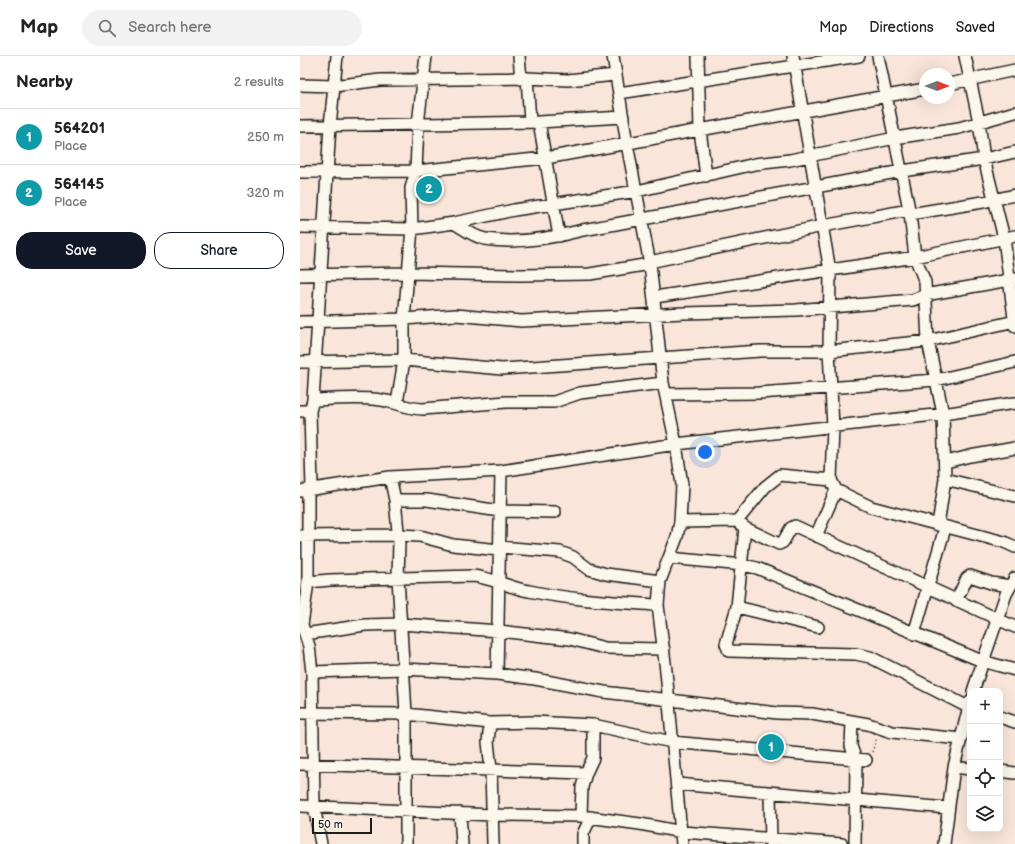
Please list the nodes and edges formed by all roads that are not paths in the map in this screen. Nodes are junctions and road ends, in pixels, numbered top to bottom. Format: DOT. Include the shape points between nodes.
graph roads {
  1 [pos="337,56"];
  2 [pos="426,56"];
  3 [pos="519,56"];
  4 [pos="613,56"];
  5 [pos="698,56"];
  6 [pos="859,56"];
  7 [pos="878,56"];
  8 [pos="965,56"];
  9 [pos="794,61"];
  10 [pos="1015,70"];
  11 [pos="615,75"];
  12 [pos="524,79"];
  13 [pos="423,80"];
  14 [pos="700,80"];
  15 [pos="970,80"];
  16 [pos="955,83"];
  17 [pos="300,85"];
  18 [pos="334,86"];
  19 [pos="919,90"];
  20 [pos="619,94"];
  21 [pos="887,97"];
  22 [pos="1015,112"];
  23 [pos="803,113"];
  24 [pos="623,117"];
  25 [pos="534,121"];
  26 [pos="979,122"];
  27 [pos="418,124"];
  28 [pos="300,126"];
  29 [pos="330,126"];
  30 [pos="700,130"];
  31 [pos="895,138"];
  32 [pos="627,144"];
  33 [pos="1015,152"];
  34 [pos="810,156"];
  35 [pos="546,158"];
  36 [pos="984,159"];
  37 [pos="416,171"];
  38 [pos="902,171"];
  39 [pos="300,172"];
  40 [pos="327,172"];
  41 [pos="706,176"];
  42 [pos="816,188"];
  43 [pos="637,191"];
  44 [pos="1015,195"];
  45 [pos="994,200"];
  46 [pos="553,204"];
  47 [pos="909,212"];
  48 [pos="641,220"];
  49 [pos="454,223"];
  50 [pos="823,226"];
  51 [pos="300,227"];
  52 [pos="324,227"];
  53 [pos="412,229"];
  54 [pos="559,236"];
  55 [pos="1015,236"];
  56 [pos="1004,238"];
  57 [pos="916,257"];
  58 [pos="650,263"];
  59 [pos="830,271"];
  60 [pos="408,273"];
  61 [pos="321,274"];
  62 [pos="300,275"];
  63 [pos="1013,280"];
  64 [pos="925,295"];
  65 [pos="655,297"];
  66 [pos="829,308"];
  67 [pos="656,314"];
  68 [pos="404,319"];
  69 [pos="317,321"];
  70 [pos="300,322"];
  71 [pos="1015,323"];
  72 [pos="928,341"];
  73 [pos="829,351"];
  74 [pos="661,358"];
  75 [pos="404,360"];
  76 [pos="300,362"];
  77 [pos="315,362"];
  78 [pos="1015,362"];
  79 [pos="936,380"];
  80 [pos="665,388"];
  81 [pos="831,388"];
  82 [pos="313,400"];
  83 [pos="397,403"];
  84 [pos="1015,403"];
  85 [pos="305,411"];
  86 [pos="943,414"];
  87 [pos="833,427"];
  88 [pos="676,444"];
  89 [pos="1015,448"];
  90 [pos="946,462"];
  91 [pos="501,471"];
  92 [pos="390,477"];
  93 [pos="945,479"];
  94 [pos="831,480"];
  95 [pos="307,490"];
  96 [pos="836,490"];
  97 [pos="1015,496"];
  98 [pos="395,500"];
  99 [pos="500,511"];
  100 [pos="555,512"];
  101 [pos="680,522"];
  102 [pos="741,524"];
  103 [pos="941,526"];
  104 [pos="398,535"];
  105 [pos="304,536"];
  106 [pos="816,536"];
  107 [pos="1015,547"];
  108 [pos="499,549"];
  109 [pos="669,558"];
  110 [pos="742,565"];
  111 [pos="398,578"];
  112 [pos="498,581"];
  113 [pos="660,581"];
  114 [pos="1014,581"];
  115 [pos="308,582"];
  116 [pos="927,586"];
  117 [pos="956,601"];
  118 [pos="658,605"];
  119 [pos="737,607"];
  120 [pos="998,621"];
  121 [pos="401,624"];
  122 [pos="818,627"];
  123 [pos="1015,627"];
  124 [pos="302,628"];
  125 [pos="499,631"];
  126 [pos="914,634"];
  127 [pos="664,649"];
  128 [pos="982,661"];
  129 [pos="404,669"];
  130 [pos="1015,670"];
  131 [pos="312,672"];
  132 [pos="497,674"];
  133 [pos="974,688"];
  134 [pos="669,700"];
  135 [pos="967,705"];
  136 [pos="313,712"];
  137 [pos="300,713"];
  138 [pos="406,714"];
  139 [pos="967,714"];
  140 [pos="1003,718"];
  141 [pos="852,722"];
  142 [pos="1015,722"];
  143 [pos="490,723"];
  144 [pos="592,725"];
  145 [pos="961,739"];
  146 [pos="672,742"];
  147 [pos="865,757"];
  148 [pos="300,764"];
  149 [pos="313,764"];
  150 [pos="406,768"];
  151 [pos="491,769"];
  152 [pos="967,769"];
  153 [pos="953,771"];
  154 [pos="1003,771"];
  155 [pos="586,773"];
  156 [pos="1015,773"];
  157 [pos="677,784"];
  158 [pos="770,793"];
  159 [pos="856,799"];
  160 [pos="300,806"];
  161 [pos="314,806"];
  162 [pos="947,808"];
  163 [pos="406,810"];
  164 [pos="460,813"];
  165 [pos="492,814"];
  166 [pos="586,817"];
  167 [pos="682,832"];
  168 [pos="771,841"];
  169 [pos="321,844"];
  170 [pos="406,844"];
  171 [pos="462,844"];
  172 [pos="493,844"];
  173 [pos="583,844"];
  174 [pos="682,844"];
  175 [pos="842,844"];
  176 [pos="856,844"];
  177 [pos="944,844"];
  1 -- 18 [label="street"];
  2 -- 13 [label="street"];
  3 -- 12 [label="street"];
  4 -- 11 [label="street"];
  5 -- 14 [label="street"];
  6 -- 9 [label="street"];
  7 -- 21 [label="street"];
  8 -- 15 [label="street"];
  9 -- 14 [label="street"];
  9 -- 23 [label="street"];
  10 -- 15 [label="street"];
  11 -- 12 [label="street" via="568,80"];
  11 -- 20 [label="street"];
  12 -- 13 [label="street"];
  12 -- 25 [label="street"];
  13 -- 18 [label="street" via="380,80"];
  13 -- 27 [label="street"];
  14 -- 20 [label="street"];
  14 -- 30 [label="street"];
  15 -- 16 [label="street"];
  15 -- 26 [label="street"];
  17 -- 18 [label="street"];
  18 -- 29 [label="street"];
  19 -- 21 [label="street"];
  20 -- 24 [label="street"];
  21 -- 23 [label="street"];
  21 -- 31 [label="street"];
  22 -- 26 [label="street"];
  23 -- 30 [label="street"];
  23 -- 34 [label="street"];
  24 -- 25 [label="street"];
  24 -- 32 [label="street"];
  25 -- 27 [label="street"];
  25 -- 35 [label="street"];
  26 -- 31 [label="street" via="959,128"];
  26 -- 36 [label="street"];
  27 -- 29 [label="street"];
  27 -- 37 [label="street"];
  28 -- 29 [label="street"];
  29 -- 40 [label="street"];
  30 -- 32 [label="street"];
  30 -- 41 [label="street"];
  31 -- 34 [label="street"];
  31 -- 38 [label="street"];
  32 -- 35 [label="street"];
  32 -- 43 [label="street"];
  33 -- 36 [label="street"];
  34 -- 41 [label="street" via="755,164"];
  34 -- 42 [label="street"];
  35 -- 37 [label="street"];
  35 -- 46 [label="street"];
  36 -- 38 [label="street"];
  36 -- 45 [label="street"];
  37 -- 40 [label="street"];
  37 -- 53 [label="street" via="411,188"];
  38 -- 42 [label="street"];
  38 -- 47 [label="street"];
  39 -- 40 [label="street"];
  40 -- 52 [label="street"];
  41 -- 43 [label="street"];
  42 -- 48 [label="street"];
  42 -- 50 [label="street"];
  43 -- 46 [label="street"];
  43 -- 48 [label="street"];
  44 -- 45 [label="street"];
  45 -- 47 [label="street"];
  45 -- 56 [label="street"];
  46 -- 49 [label="street"];
  46 -- 54 [label="street"];
  47 -- 50 [label="street"];
  47 -- 57 [label="street"];
  48 -- 54 [label="street"];
  48 -- 58 [label="street"];
  49 -- 53 [label="street"];
  49 -- 54 [label="street" via="484,238 517,240"];
  50 -- 58 [label="street"];
  50 -- 59 [label="street"];
  51 -- 52 [label="street"];
  52 -- 53 [label="street"];
  52 -- 61 [label="street"];
  53 -- 60 [label="street"];
  55 -- 56 [label="street"];
  56 -- 57 [label="street"];
  56 -- 63 [label="street"];
  57 -- 59 [label="street"];
  57 -- 64 [label="street"];
  58 -- 60 [label="street" via="590,274"];
  58 -- 65 [label="street"];
  59 -- 65 [label="street"];
  59 -- 66 [label="street"];
  60 -- 61 [label="street"];
  60 -- 68 [label="street"];
  61 -- 62 [label="street"];
  61 -- 69 [label="street"];
  63 -- 64 [label="street"];
  63 -- 71 [label="street"];
  64 -- 66 [label="street" via="913,300"];
  64 -- 72 [label="street"];
  65 -- 67 [label="street"];
  66 -- 67 [label="street"];
  66 -- 73 [label="street"];
  67 -- 68 [label="street" via="521,322 456,315"];
  67 -- 74 [label="street"];
  68 -- 69 [label="street"];
  68 -- 75 [label="street"];
  69 -- 70 [label="street"];
  69 -- 77 [label="street"];
  71 -- 72 [label="street"];
  72 -- 73 [label="street"];
  72 -- 79 [label="street"];
  73 -- 74 [label="street" via="760,351"];
  73 -- 81 [label="street"];
  74 -- 75 [label="street" via="502,368"];
  74 -- 80 [label="street"];
  75 -- 77 [label="street"];
  75 -- 83 [label="street"];
  76 -- 77 [label="street"];
  77 -- 82 [label="street"];
  78 -- 79 [label="street"];
  79 -- 81 [label="street"];
  79 -- 86 [label="street"];
  80 -- 81 [label="street" via="759,393"];
  80 -- 83 [label="street" via="580,393 545,402 506,402 423,409"];
  80 -- 88 [label="street"];
  81 -- 87 [label="street"];
  82 -- 83 [label="street" via="367,398"];
  82 -- 85 [label="street"];
  84 -- 86 [label="street"];
  85 -- 95 [label="street"];
  86 -- 87 [label="street"];
  86 -- 90 [label="street"];
  87 -- 88 [label="street"];
  87 -- 94 [label="street"];
  88 -- 91 [label="street"];
  88 -- 101 [label="street" via="682,485"];
  89 -- 90 [label="street"];
  90 -- 93 [label="street"];
  91 -- 92 [label="street"];
  91 -- 99 [label="street"];
  92 -- 95 [label="street"];
  92 -- 98 [label="street"];
  93 -- 97 [label="street"];
  93 -- 103 [label="street"];
  94 -- 96 [label="street"];
  94 -- 102 [label="street" via="780,475 766,488"];
  95 -- 105 [label="street"];
  96 -- 103 [label="street" via="871,507"];
  96 -- 106 [label="street"];
  98 -- 99 [label="street" via="427,500"];
  98 -- 104 [label="street"];
  99 -- 100 [label="street"];
  99 -- 108 [label="street"];
  101 -- 102 [label="street"];
  101 -- 109 [label="street"];
  102 -- 106 [label="street" via="779,544 795,526"];
  102 -- 110 [label="street"];
  103 -- 107 [label="street"];
  103 -- 116 [label="street"];
  104 -- 105 [label="street"];
  104 -- 108 [label="street" via="420,536 453,545"];
  104 -- 111 [label="street"];
  105 -- 115 [label="street"];
  106 -- 116 [label="street"];
  108 -- 112 [label="street"];
  108 -- 113 [label="street" via="560,552 573,557 589,569 606,574"];
  109 -- 110 [label="street"];
  109 -- 113 [label="street"];
  110 -- 119 [label="street"];
  110 -- 126 [label="street" via="778,577"];
  111 -- 112 [label="street" via="473,576"];
  111 -- 115 [label="street"];
  111 -- 121 [label="street"];
  112 -- 118 [label="street" via="527,591 566,598"];
  112 -- 125 [label="street"];
  113 -- 118 [label="street"];
  114 -- 117 [label="street" via="991,583 970,576"];
  114 -- 120 [label="street"];
  115 -- 124 [label="street"];
  116 -- 117 [label="street"];
  116 -- 126 [label="street"];
  117 -- 120 [label="street"];
  118 -- 127 [label="street"];
  119 -- 122 [label="street"];
  119 -- 135 [label="street" via="726,644 729,651 856,654 870,657"];
  120 -- 123 [label="street"];
  120 -- 128 [label="street"];
  121 -- 124 [label="street"];
  121 -- 125 [label="street"];
  121 -- 129 [label="street"];
  124 -- 131 [label="street" via="309,646"];
  125 -- 127 [label="street" via="570,639 605,648"];
  125 -- 132 [label="street"];
  126 -- 128 [label="street"];
  127 -- 134 [label="street"];
  128 -- 130 [label="street"];
  128 -- 133 [label="street"];
  129 -- 131 [label="street"];
  129 -- 132 [label="street"];
  129 -- 138 [label="street"];
  131 -- 136 [label="street"];
  132 -- 134 [label="street"];
  134 -- 141 [label="street" via="778,713 812,714"];
  134 -- 146 [label="street"];
  136 -- 137 [label="street"];
  136 -- 138 [label="street"];
  136 -- 149 [label="street"];
  138 -- 143 [label="street"];
  138 -- 150 [label="street"];
  139 -- 145 [label="street"];
  140 -- 142 [label="street"];
  141 -- 145 [label="street" via="899,733"];
  141 -- 147 [label="street" via="851,746"];
  143 -- 144 [label="street"];
  143 -- 151 [label="street" via="488,742"];
  144 -- 146 [label="street"];
  144 -- 155 [label="street" via="593,758"];
  145 -- 153 [label="street"];
  146 -- 147 [label="street"];
  146 -- 157 [label="street"];
  147 -- 159 [label="street"];
  148 -- 149 [label="street"];
  149 -- 150 [label="street"];
  149 -- 161 [label="street"];
  150 -- 151 [label="street"];
  150 -- 163 [label="street"];
  151 -- 155 [label="street"];
  151 -- 165 [label="street"];
  152 -- 153 [label="street"];
  153 -- 162 [label="street"];
  154 -- 156 [label="street"];
  155 -- 166 [label="street" via="582,787"];
  157 -- 158 [label="street"];
  157 -- 167 [label="street"];
  158 -- 159 [label="street"];
  158 -- 168 [label="street"];
  159 -- 162 [label="street"];
  159 -- 176 [label="street"];
  160 -- 161 [label="street"];
  161 -- 163 [label="street"];
  161 -- 169 [label="street"];
  162 -- 177 [label="street"];
  163 -- 164 [label="street"];
  163 -- 170 [label="street"];
  164 -- 165 [label="street"];
  164 -- 171 [label="street"];
  165 -- 166 [label="street"];
  165 -- 172 [label="street"];
  166 -- 167 [label="street"];
  166 -- 173 [label="street"];
  167 -- 168 [label="street"];
  167 -- 174 [label="street"];
  168 -- 175 [label="street"];
}
